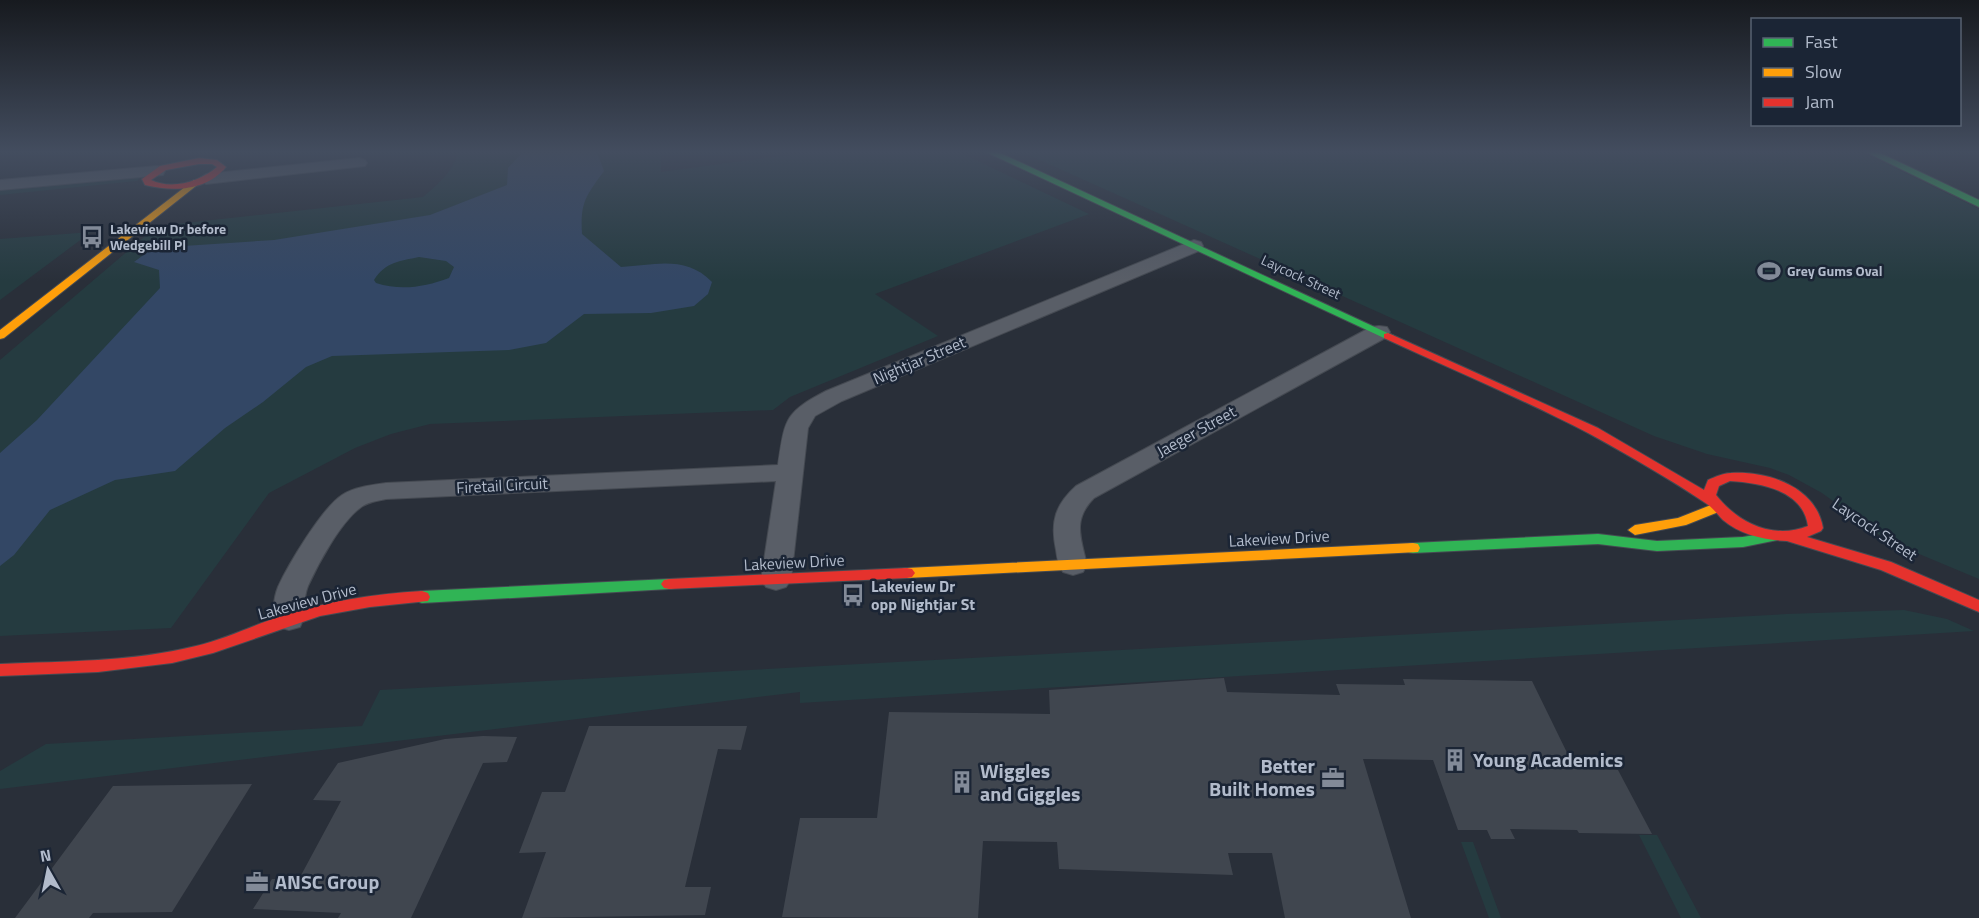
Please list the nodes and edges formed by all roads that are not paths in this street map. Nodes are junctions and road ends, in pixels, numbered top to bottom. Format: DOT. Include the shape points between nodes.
graph roads {
  1 [pos="27,195"];
  2 [pos="156,195"];
  3 [pos="183,195"];
  4 [pos="1083,195"];
  5 [pos="1960,195"];
  6 [pos="0,198"];
  7 [pos="148,201"];
  8 [pos="1979,204"];
  9 [pos="1194,246"];
  10 [pos="1379,332"];
  11 [pos="0,336"];
  12 [pos="1599,433"];
  13 [pos="1665,454"];
  14 [pos="1713,469"];
  15 [pos="791,472"];
  16 [pos="1755,479"];
  17 [pos="1805,502"];
  18 [pos="1713,504"];
  19 [pos="1831,520"];
  20 [pos="1783,537"];
  21 [pos="1598,539"];
  22 [pos="1866,546"];
  23 [pos="1073,565"];
  24 [pos="777,580"];
  25 [pos="1927,583"];
  26 [pos="1979,606"];
  27 [pos="289,619"];
  28 [pos="0,670"];
  1 -- 6 [label="street"];
  2 -- 7 [label="street"];
  3 -- 11 [label="street"];
  4 -- 9 [label="street, Laycock Street"];
  5 -- 8 [label="street"];
  9 -- 10 [label="street, Laycock Street"];
  9 -- 15 [label="street, Nightjar Street" via="818,403 806,411 796,428"];
  10 -- 12 [label="street, Laycock Street"];
  10 -- 23 [label="street, Jaeger Street" via="1085,492 1071,503 1066,515"];
  12 -- 13 [label="street, Laycock Street"];
  12 -- 18 [label="street, Laycock Street" via="1671,474"];
  14 -- 16 [label="street"];
  15 -- 24 [label="street, Nightjar Street"];
  15 -- 27 [label="street, Firetail Circuit" via="386,491 361,496 339,514 293,587"];
  16 -- 17 [label="street, Laycock Street" via="1782,488"];
  16 -- 18 [label="street" via="1717,480 1710,486"];
  17 -- 19 [label="street, Laycock Street"];
  17 -- 20 [label="street, Lakeview Drive" via="1816,516 1816,528 1803,536"];
  18 -- 20 [label="street, Laycock Street" via="1738,524"];
  18 -- 21 [label="street, Lakeview Drive" via="1681,522"];
  20 -- 21 [label="street, Lakeview Drive" via="1657,546"];
  20 -- 25 [label="street, Laycock Street" via="1875,562"];
  21 -- 23 [label="street, Lakeview Drive"];
  22 -- 25 [label="street, Laycock Street"];
  23 -- 24 [label="street, Lakeview Drive"];
  24 -- 27 [label="street, Lakeview Drive" via="392,598"];
  25 -- 26 [label="street, Laycock Street"];
  27 -- 28 [label="street, Lakeview Drive" via="224,643 162,658"];
}
